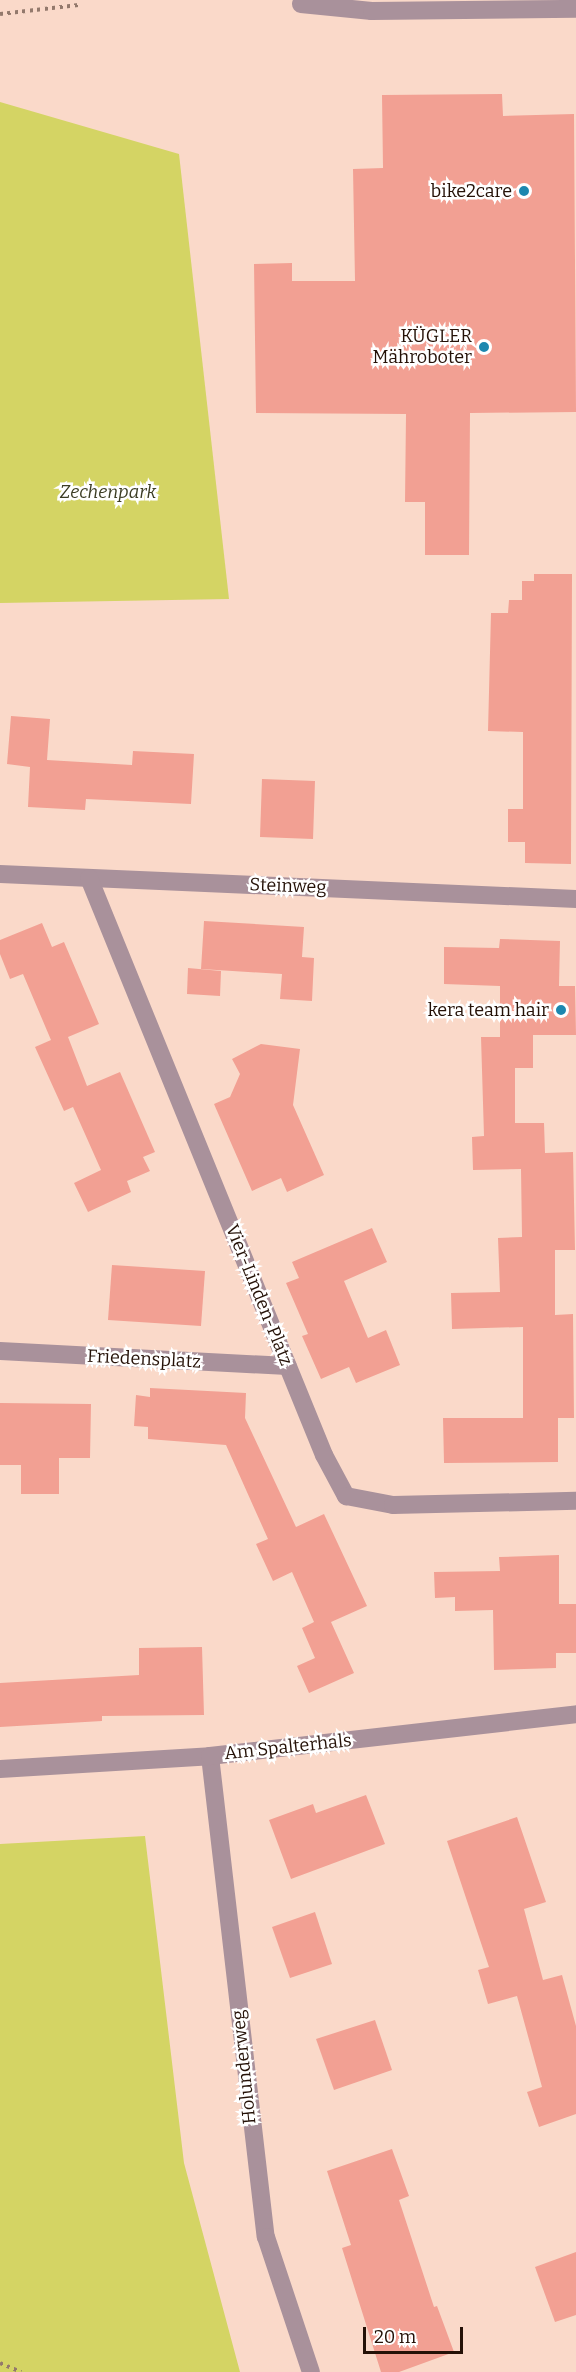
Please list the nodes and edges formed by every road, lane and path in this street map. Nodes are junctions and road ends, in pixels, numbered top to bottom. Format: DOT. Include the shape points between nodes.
graph roads {
  1 [pos="300,4"];
  2 [pos="78,5"];
  3 [pos="576,9"];
  4 [pos="0,14"];
  5 [pos="0,874"];
  6 [pos="89,878"];
  7 [pos="576,898"];
  8 [pos="0,1351"];
  9 [pos="288,1366"];
  10 [pos="576,1501"];
  11 [pos="576,1714"];
  12 [pos="210,1756"];
  13 [pos="0,1769"];
  14 [pos="0,2362"];
  15 [pos="21,2372"];
  16 [pos="311,2372"];
  1 -- 3 [label="street" via="372,11"];
  2 -- 4 [label="path"];
  5 -- 6 [label="street, Steinweg"];
  6 -- 7 [label="street, Steinweg"];
  6 -- 9 [label="street, Vier-Linden-Platz"];
  8 -- 9 [label="street, Friedensplatz"];
  9 -- 10 [label="street, Vier-Linden-Platz" via="324,1455 346,1496 393,1505"];
  11 -- 12 [label="street, Am Spalterhals"];
  12 -- 13 [label="street, Am Spalterhals"];
  12 -- 16 [label="street, Holunderweg" via="266,2237"];
  14 -- 15 [label="path"];
}
